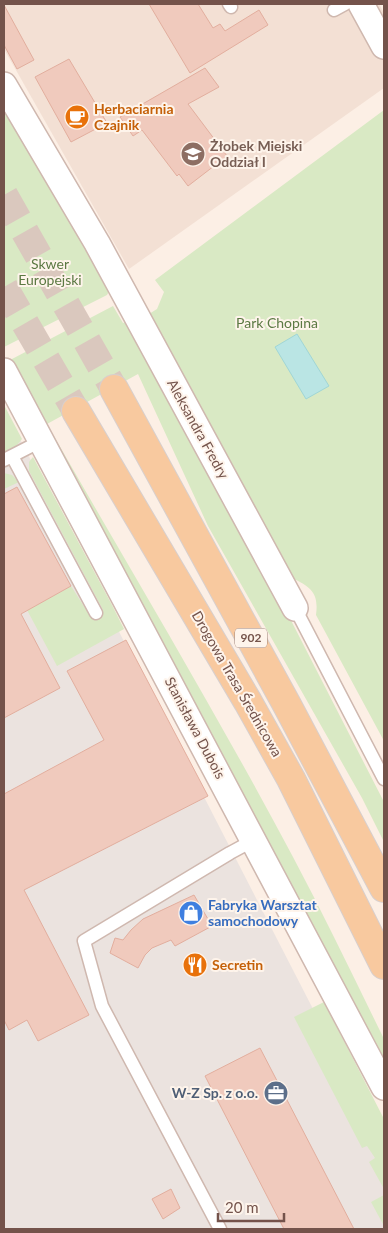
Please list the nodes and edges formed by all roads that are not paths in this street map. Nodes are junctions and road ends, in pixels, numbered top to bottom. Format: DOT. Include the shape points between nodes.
graph roads {
  1 [pos="361,4"];
  2 [pos="384,46"];
  3 [pos="4,85"];
  4 [pos="6,382"];
  5 [pos="114,389"];
  6 [pos="76,411"];
  7 [pos="41,441"];
  8 [pos="8,458"];
  9 [pos="295,608"];
  10 [pos="96,614"];
  11 [pos="384,779"];
  12 [pos="254,840"];
  13 [pos="384,888"];
  14 [pos="384,964"];
  15 [pos="384,1087"];
  16 [pos="220,1229"];
  1 -- 2 [label="street"];
  3 -- 9 [label="street, Aleksandra Fredry" via="97,243"];
  4 -- 7 [label="street, Stanisława Dubois"];
  5 -- 13 [label="main road, 902"];
  6 -- 14 [label="main road, Drogowa Trasa Średnicowa / 902" via="253,710"];
  7 -- 8 [label="lane"];
  7 -- 12 [label="street, Stanisława Dubois"];
  8 -- 10 [label="lane"];
  9 -- 11 [label="lane, Aleksandra Fredry"];
  12 -- 15 [label="street, Stanisława Dubois"];
  12 -- 16 [label="lane" via="84,941 102,1006"];
}
